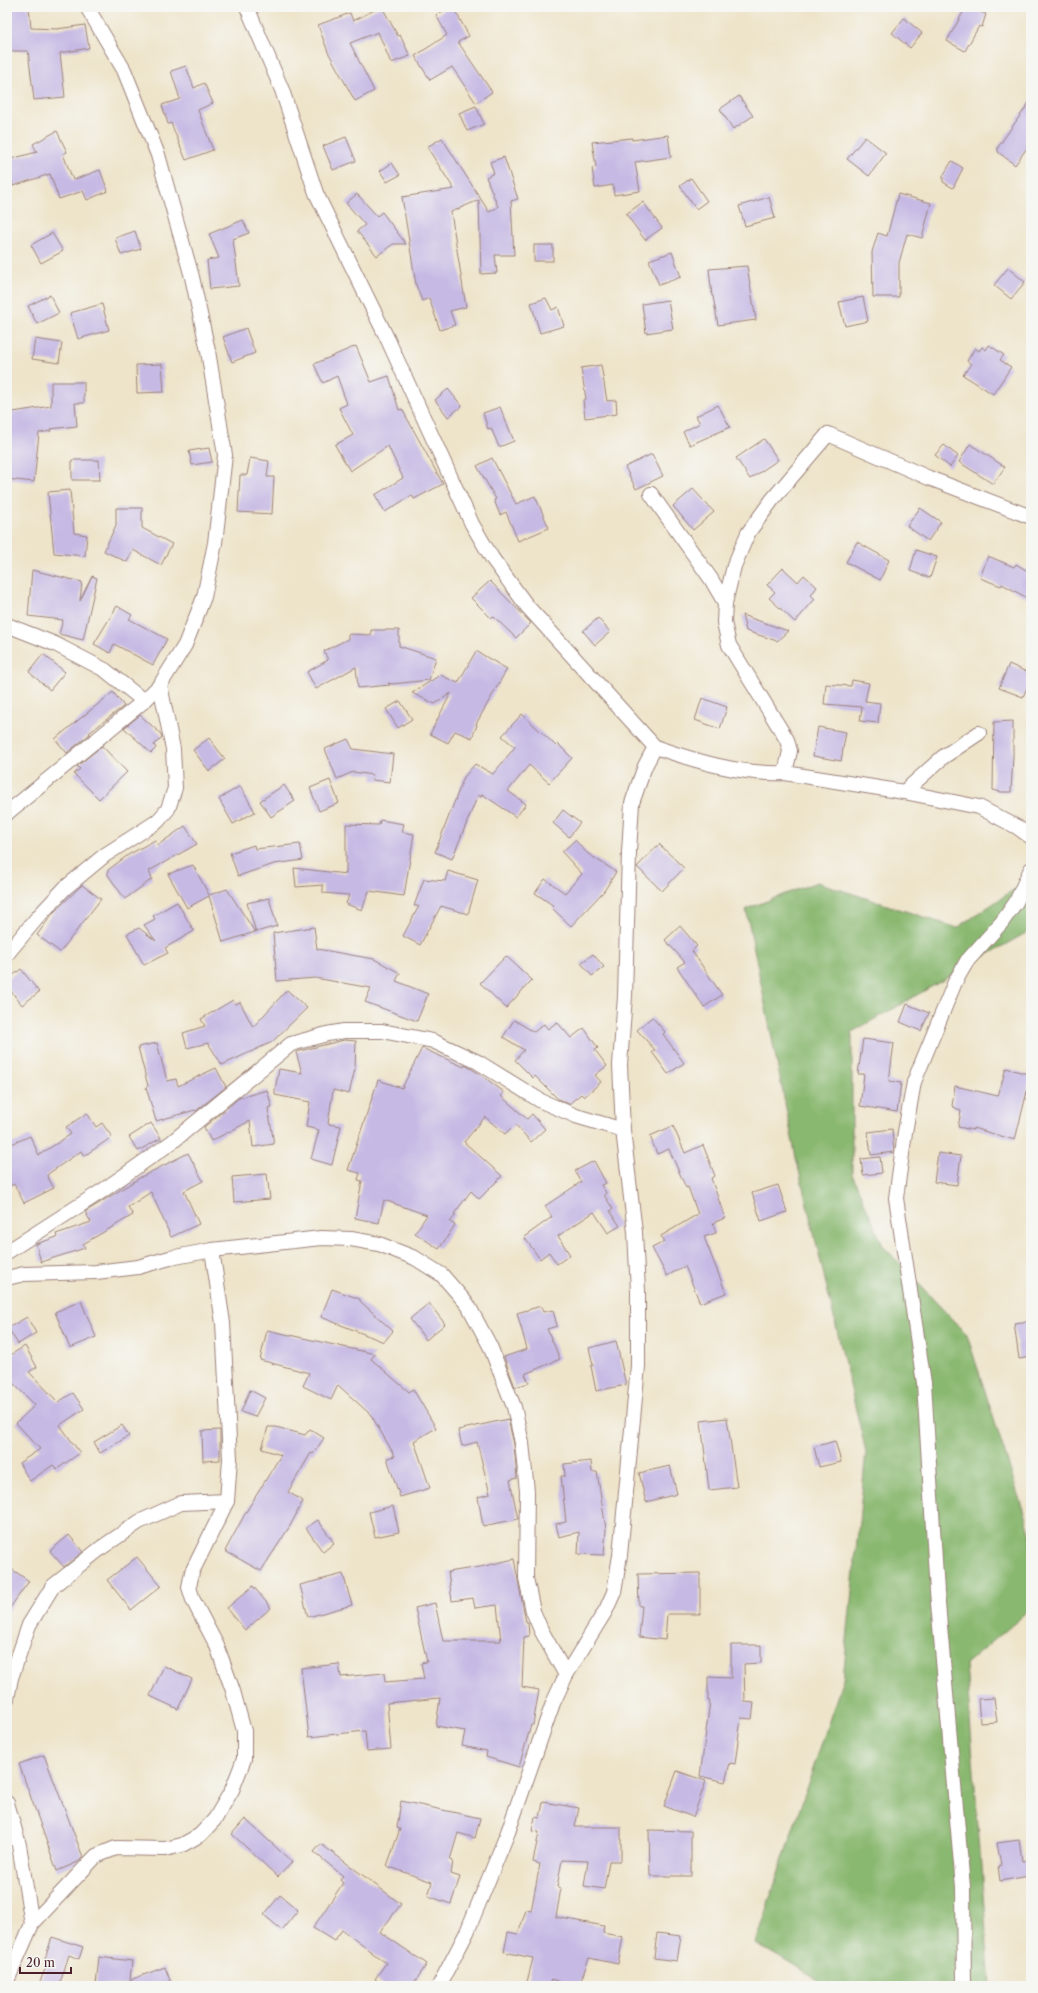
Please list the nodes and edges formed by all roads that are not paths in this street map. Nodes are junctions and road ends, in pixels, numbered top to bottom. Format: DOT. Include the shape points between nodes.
graph roads {
  1 [pos="87,7"];
  2 [pos="247,7"];
  3 [pos="650,494"];
  4 [pos="1031,517"];
  5 [pos="725,603"];
  6 [pos="7,625"];
  7 [pos="160,685"];
  8 [pos="144,701"];
  9 [pos="979,733"];
  10 [pos="654,747"];
  11 [pos="785,773"];
  12 [pos="904,792"];
  13 [pos="7,813"];
  14 [pos="1031,837"];
  15 [pos="1031,869"];
  16 [pos="7,954"];
  17 [pos="623,1130"];
  18 [pos="212,1250"];
  19 [pos="7,1252"];
  20 [pos="7,1278"];
  21 [pos="226,1501"];
  22 [pos="566,1675"];
  23 [pos="7,1699"];
  24 [pos="7,1803"];
  25 [pos="32,1924"];
  26 [pos="7,1981"];
  27 [pos="439,1986"];
  28 [pos="964,1986"];
  1 -- 7 [label="street" via="124,70 158,155 192,277 208,351 225,455 215,543 204,597 185,645"];
  2 -- 10 [label="street" via="282,90 316,193 388,340 472,524 492,558 527,606"];
  3 -- 5 [label="street"];
  4 -- 5 [label="street" via="929,478 828,434 772,500 748,533 734,566"];
  5 -- 11 [label="street" via="724,622 729,645 787,740 790,751"];
  6 -- 8 [label="street" via="55,644 105,670"];
  7 -- 8 [label="street"];
  7 -- 16 [label="street" via="173,749 175,788 168,809 158,822 105,855 65,888"];
  8 -- 13 [label="street"];
  9 -- 12 [label="street" via="943,757"];
  10 -- 11 [label="street" via="714,765 752,772"];
  10 -- 17 [label="street" via="632,804 620,1065"];
  11 -- 12 [label="street"];
  12 -- 14 [label="street" via="979,807"];
  15 -- 28 [label="street" via="1011,909 966,961 954,982 914,1082 896,1198 924,1383 937,1592 963,1887"];
  17 -- 19 [label="street" via="576,1116 540,1101 478,1062 433,1041 382,1031 344,1030 290,1044 172,1142"];
  17 -- 22 [label="street" via="635,1232 638,1366 620,1554 614,1592 606,1610"];
  18 -- 20 [label="street" via="138,1267 96,1272 24,1274"];
  18 -- 21 [label="street" via="223,1323 229,1424 230,1459"];
  18 -- 22 [label="street" via="322,1238 351,1239 379,1244 415,1258 442,1275 468,1305 490,1346 514,1407 522,1443 527,1491 526,1578 533,1611"];
  21 -- 23 [label="street" via="181,1503 139,1522 53,1586 29,1625 11,1678"];
  21 -- 25 [label="street" via="192,1572 189,1586 193,1600 218,1646 244,1731 244,1759 232,1790 215,1819 200,1835 182,1845 165,1849 116,1848 96,1856"];
  22 -- 27 [label="street" via="553,1703 508,1832 467,1932"];
  24 -- 25 [label="street" via="19,1845"];
  25 -- 26 [label="street"];
}
